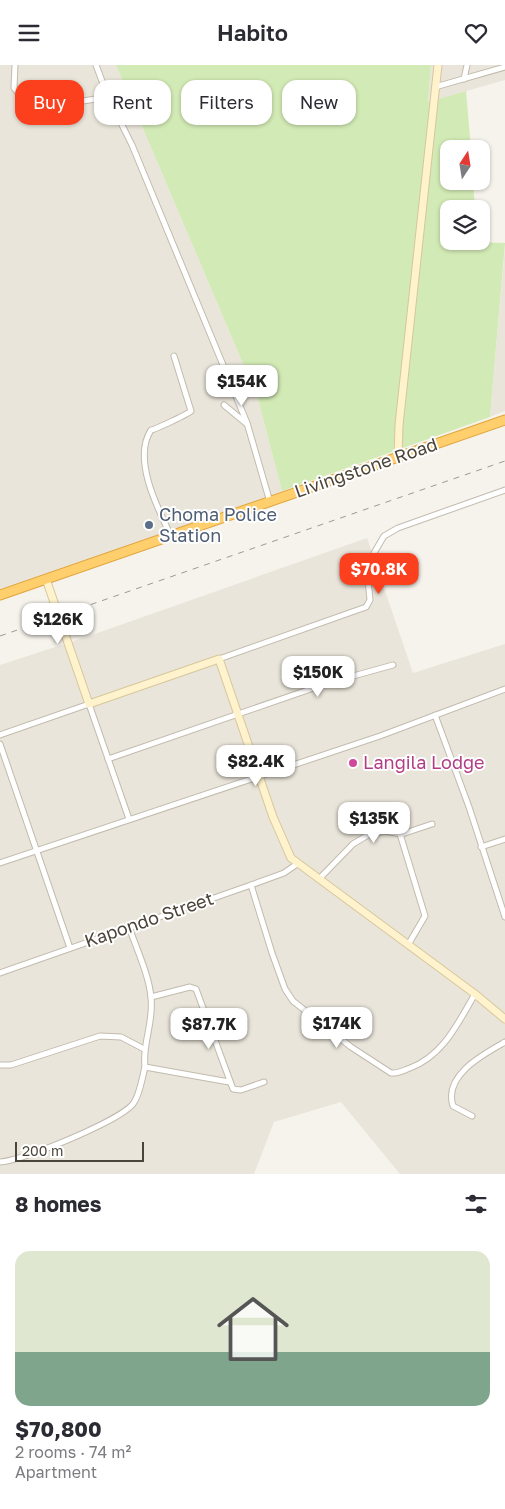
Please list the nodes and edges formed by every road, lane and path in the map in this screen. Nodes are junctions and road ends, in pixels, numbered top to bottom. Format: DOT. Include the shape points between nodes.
graph roads {
  1 [pos="15,65"];
  2 [pos="96,65"];
  3 [pos="438,65"];
  4 [pos="467,65"];
  5 [pos="505,67"];
  6 [pos="464,79"];
  7 [pos="102,80"];
  8 [pos="435,87"];
  9 [pos="94,99"];
  10 [pos="122,125"];
  11 [pos="174,356"];
  12 [pos="224,405"];
  13 [pos="505,420"];
  14 [pos="248,425"];
  15 [pos="398,457"];
  16 [pos="505,490"];
  17 [pos="270,503"];
  18 [pos="171,536"];
  19 [pos="46,579"];
  20 [pos="0,595"];
  21 [pos="219,659"];
  22 [pos="393,665"];
  23 [pos="505,689"];
  24 [pos="89,704"];
  25 [pos="239,715"];
  26 [pos="435,715"];
  27 [pos="0,735"];
  28 [pos="0,745"];
  29 [pos="108,759"];
  30 [pos="259,775"];
  31 [pos="129,819"];
  32 [pos="432,823"];
  33 [pos="400,834"];
  34 [pos="505,839"];
  35 [pos="481,847"];
  36 [pos="36,851"];
  37 [pos="0,863"];
  38 [pos="297,864"];
  39 [pos="319,879"];
  40 [pos="251,885"];
  41 [pos="503,905"];
  42 [pos="505,917"];
  43 [pos="129,927"];
  44 [pos="408,945"];
  45 [pos="70,949"];
  46 [pos="0,973"];
  47 [pos="475,994"];
  48 [pos="152,997"];
  49 [pos="505,1019"];
  50 [pos="505,1042"];
  51 [pos="144,1049"];
  52 [pos="0,1065"];
  53 [pos="145,1067"];
  54 [pos="229,1082"];
  55 [pos="264,1082"];
  56 [pos="472,1116"];
  57 [pos="0,1162"];
  1 -- 9 [label="street" via="14,87 18,93 83,101"];
  2 -- 7 [label="street"];
  3 -- 8 [label="street"];
  4 -- 6 [label="street"];
  5 -- 6 [label="street"];
  6 -- 8 [label="street"];
  8 -- 15 [label="street"];
  10 -- 14 [label="street"];
  11 -- 18 [label="street" via="192,411 164,427 151,430 144,452 148,480"];
  12 -- 14 [label="street"];
  13 -- 15 [label="highway, Livingstone Road"];
  14 -- 17 [label="street"];
  15 -- 17 [label="highway, Livingstone Road"];
  16 -- 21 [label="street" via="384,536 374,553 368,580 370,601 366,607"];
  17 -- 18 [label="highway, Livingstone Road"];
  18 -- 19 [label="highway, Livingstone Road"];
  19 -- 20 [label="highway, Livingstone Road"];
  19 -- 24 [label="street"];
  21 -- 24 [label="street"];
  21 -- 25 [label="street"];
  22 -- 25 [label="street" via="328,683"];
  23 -- 26 [label="street"];
  24 -- 27 [label="street"];
  24 -- 29 [label="street"];
  25 -- 29 [label="street"];
  25 -- 30 [label="street"];
  26 -- 30 [label="street"];
  26 -- 35 [label="street"];
  28 -- 36 [label="street"];
  29 -- 31 [label="street"];
  30 -- 31 [label="street"];
  30 -- 38 [label="street" via="287,851"];
  31 -- 36 [label="street"];
  32 -- 33 [label="street"];
  33 -- 39 [label="street" via="384,831 368,835 354,844"];
  33 -- 44 [label="street" via="425,916"];
  34 -- 35 [label="street"];
  35 -- 41 [label="street"];
  36 -- 37 [label="street"];
  36 -- 45 [label="street"];
  38 -- 39 [label="street"];
  38 -- 40 [label="street, Kapondo Street" via="284,873"];
  39 -- 44 [label="street"];
  40 -- 43 [label="street, Kapondo Street"];
  40 -- 47 [label="street" via="285,989 293,1001 370,1061 391,1073 416,1066 436,1052"];
  41 -- 42 [label="street"];
  43 -- 45 [label="street, Kapondo Street"];
  43 -- 48 [label="street"];
  44 -- 47 [label="street"];
  45 -- 46 [label="street, Kapondo Street"];
  47 -- 49 [label="street"];
  48 -- 51 [label="street"];
  48 -- 54 [label="street" via="190,987 196,989 208,1015"];
  50 -- 56 [label="street" via="465,1069 456,1080 453,1106"];
  51 -- 52 [label="street" via="121,1037 100,1036 11,1065"];
  51 -- 53 [label="street"];
  53 -- 54 [label="street"];
  53 -- 57 [label="street" via="132,1106 40,1152"];
  54 -- 55 [label="street" via="237,1091"];
}
